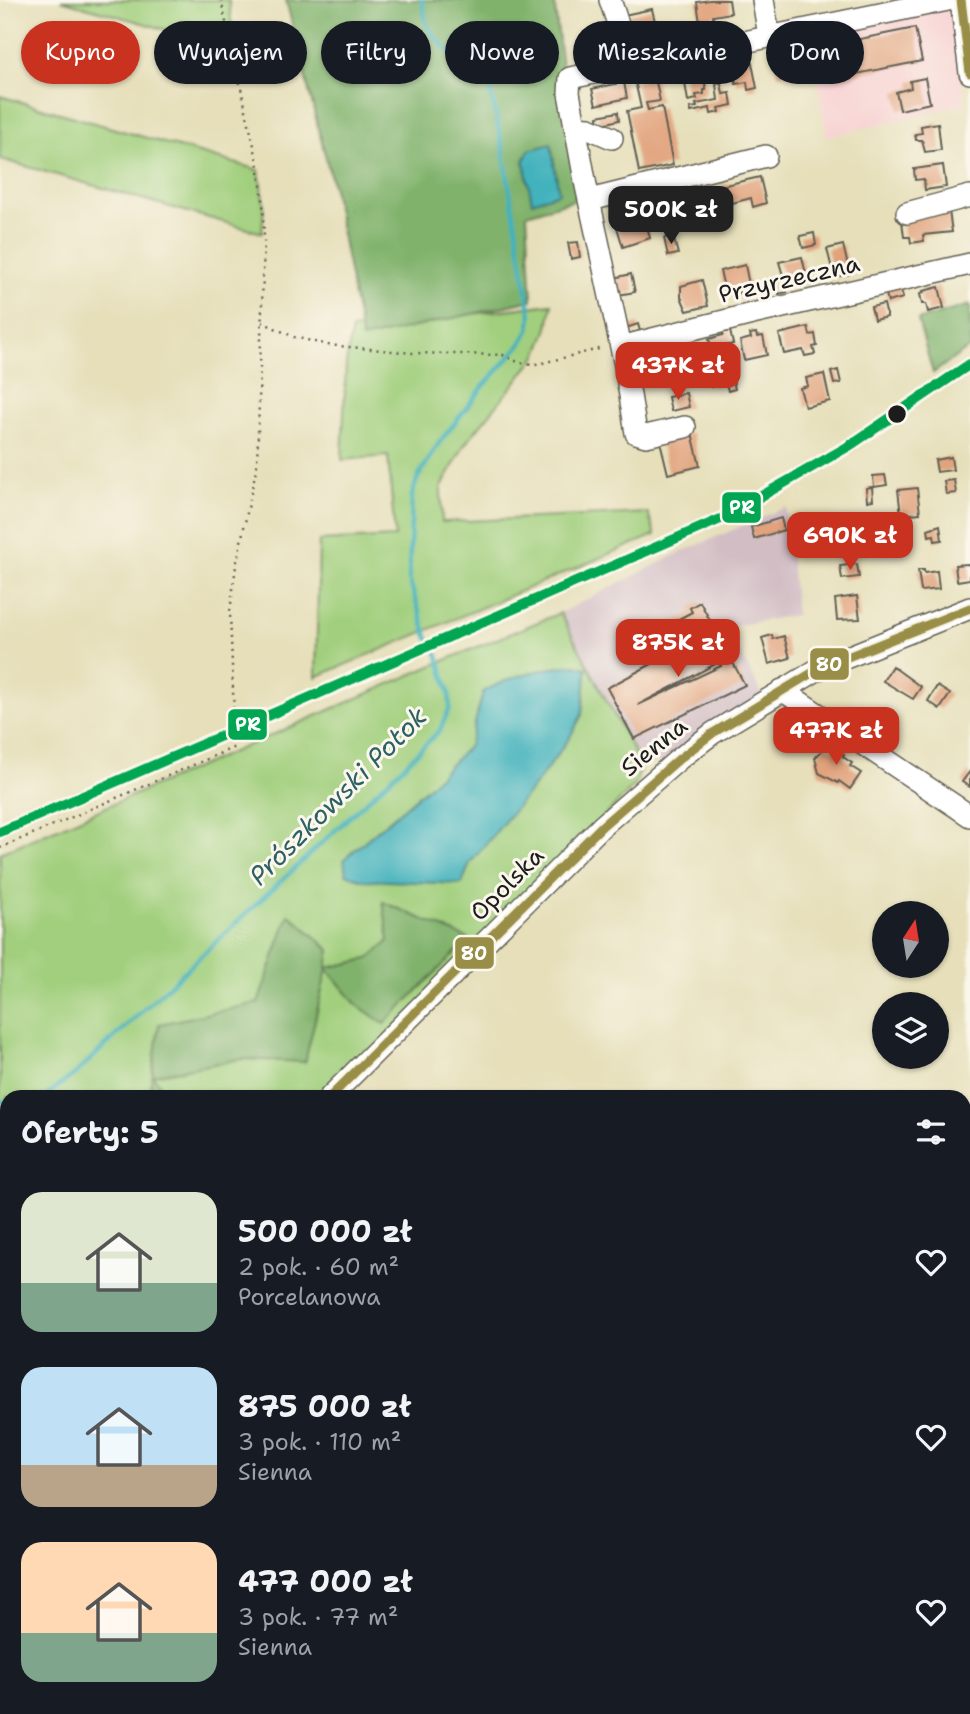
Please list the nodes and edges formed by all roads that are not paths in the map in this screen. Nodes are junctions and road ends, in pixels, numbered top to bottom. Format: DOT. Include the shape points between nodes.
graph roads {
  1 [pos="610,0"];
  2 [pos="763,0"];
  3 [pos="948,0"];
  4 [pos="961,0"];
  5 [pos="617,21"];
  6 [pos="766,21"];
  7 [pos="844,21"];
  8 [pos="970,73"];
  9 [pos="573,77"];
  10 [pos="576,127"];
  11 [pos="612,138"];
  12 [pos="766,156"];
  13 [pos="970,196"];
  14 [pos="590,200"];
  15 [pos="907,213"];
  16 [pos="970,264"];
  17 [pos="621,347"];
  18 [pos="685,427"];
  19 [pos="970,608"];
  20 [pos="782,690"];
  21 [pos="970,816"];
  22 [pos="602,826"];
  23 [pos="337,1090"];
  1 -- 5 [label="street"];
  2 -- 6 [label="street"];
  3 -- 7 [label="street"];
  4 -- 8 [label="street"];
  9 -- 10 [label="street" via="569,93"];
  10 -- 11 [label="street"];
  10 -- 14 [label="street"];
  12 -- 14 [label="street"];
  13 -- 15 [label="street"];
  14 -- 17 [label="street"];
  16 -- 17 [label="street, Przyrzeczna"];
  17 -- 18 [label="street" via="636,432 646,436"];
  19 -- 20 [label="street, Sienna" via="848,655"];
  20 -- 21 [label="street"];
  20 -- 22 [label="street, Sienna" via="713,733"];
  22 -- 23 [label="street, Opolska"];
}
